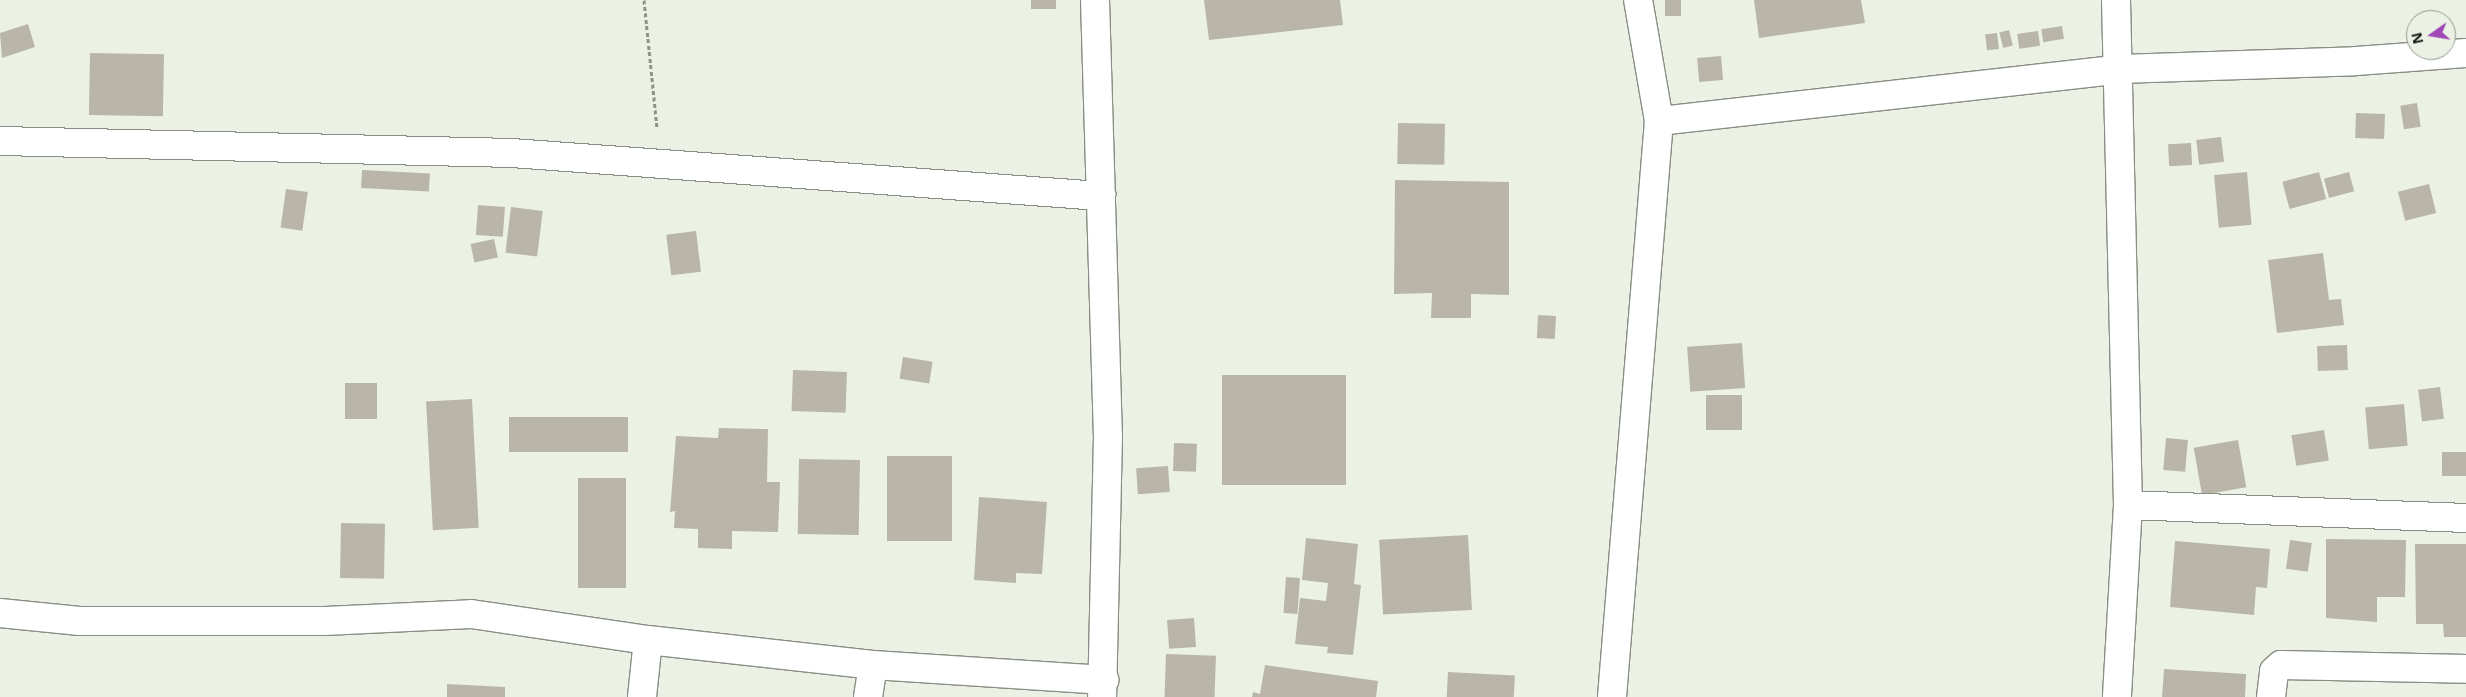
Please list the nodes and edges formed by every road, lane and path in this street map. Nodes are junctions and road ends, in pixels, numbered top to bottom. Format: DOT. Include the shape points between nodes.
graph roads {
  1 [pos="644,0"];
  2 [pos="1095,0"];
  3 [pos="1638,0"];
  4 [pos="2116,0"];
  5 [pos="2466,53"];
  6 [pos="2120,69"];
  7 [pos="1659,121"];
  8 [pos="0,141"];
  9 [pos="661,164"];
  10 [pos="1101,196"];
  11 [pos="2128,505"];
  12 [pos="2466,518"];
  13 [pos="0,613"];
  14 [pos="648,640"];
  15 [pos="873,665"];
  16 [pos="2466,669"];
  17 [pos="1103,689"];
  18 [pos="642,697"];
  19 [pos="868,697"];
  20 [pos="1612,697"];
  21 [pos="2116,697"];
  22 [pos="2271,697"];
  1 -- 9 [label="path"];
  2 -- 10 [label="street"];
  3 -- 7 [label="street"];
  4 -- 6 [label="street"];
  5 -- 6 [label="street" via="2356,61"];
  6 -- 7 [label="street"];
  6 -- 11 [label="street"];
  7 -- 20 [label="street"];
  8 -- 9 [label="street" via="512,153"];
  9 -- 10 [label="street"];
  10 -- 17 [label="street" via="1108,436"];
  11 -- 12 [label="street"];
  11 -- 21 [label="street"];
  13 -- 14 [label="street" via="80,621 325,621 471,614"];
  14 -- 15 [label="street"];
  14 -- 18 [label="street"];
  15 -- 17 [label="street"];
  15 -- 19 [label="street"];
  16 -- 22 [label="street" via="2280,665 2274,671"];
}
